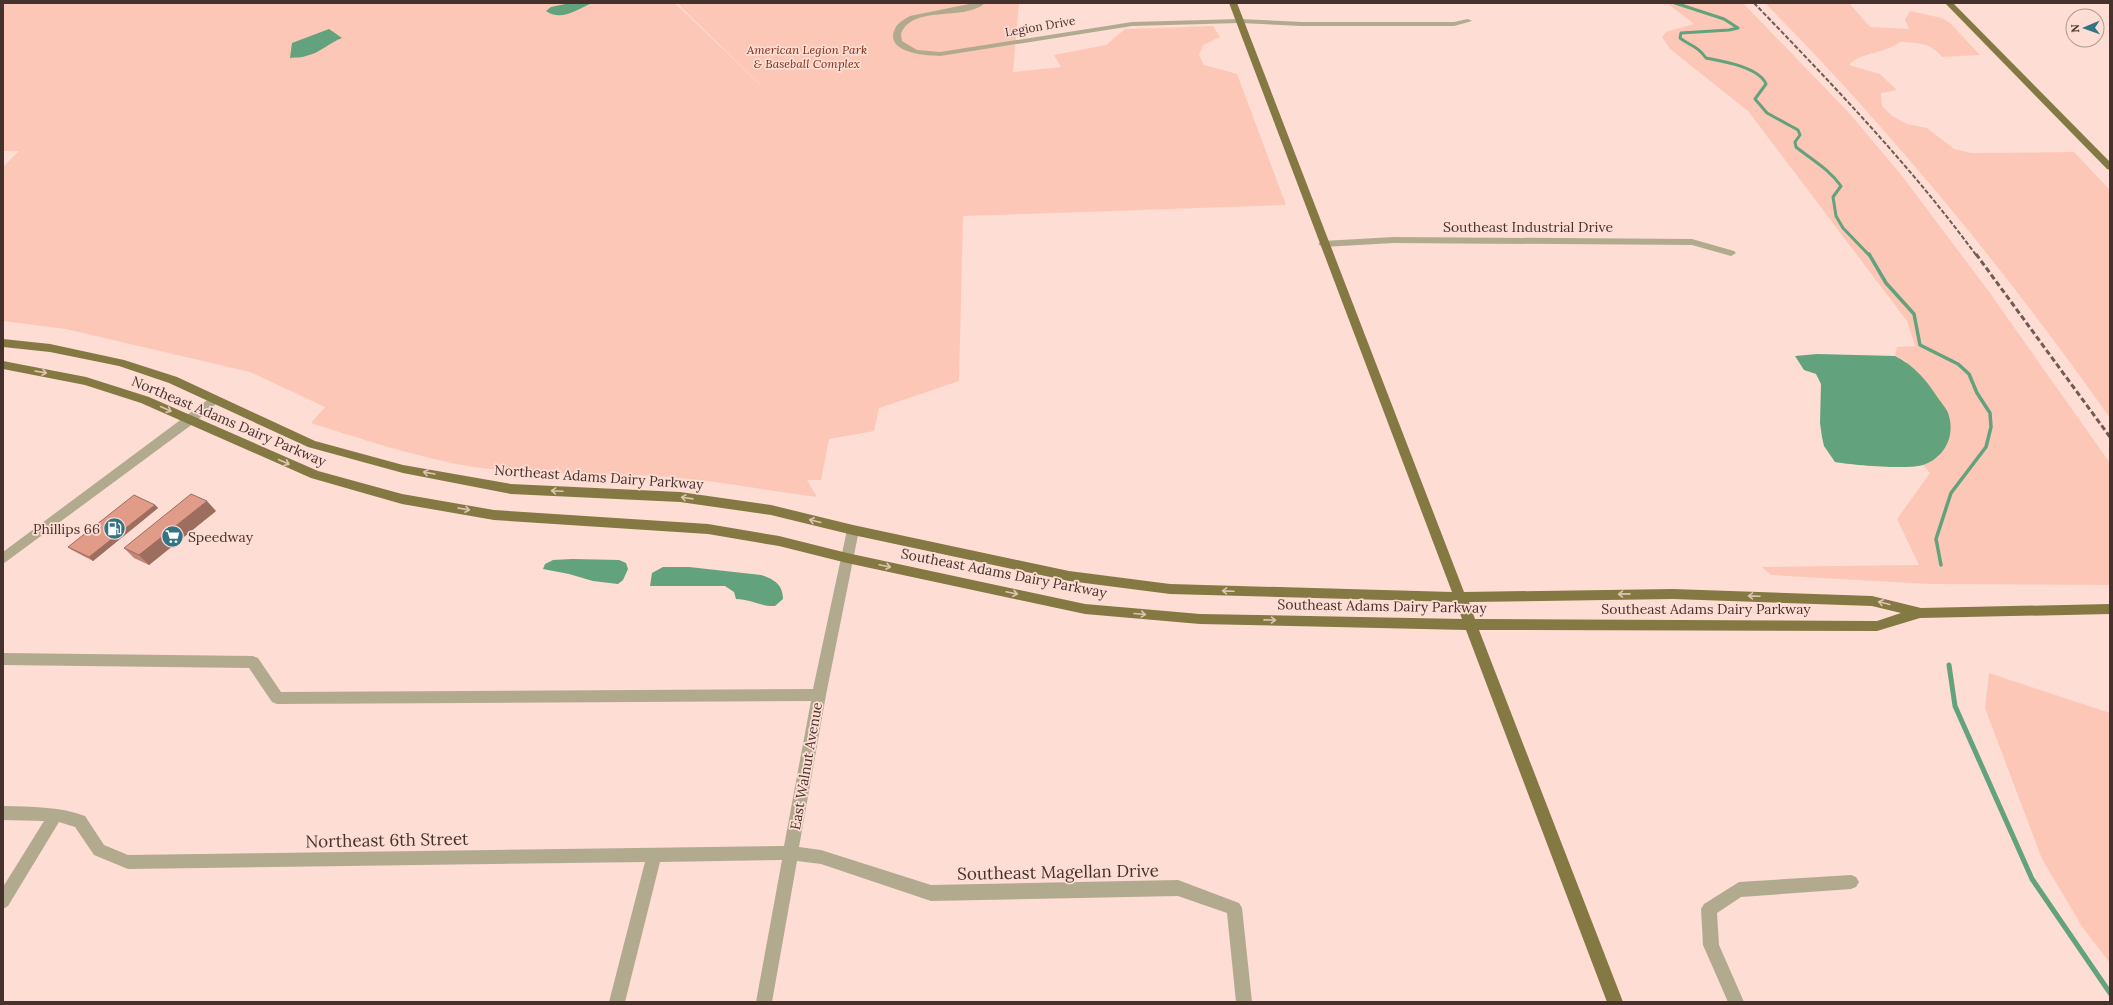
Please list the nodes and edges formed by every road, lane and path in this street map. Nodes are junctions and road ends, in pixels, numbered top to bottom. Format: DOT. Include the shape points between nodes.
graph roads {
  1 [pos="942,3"];
  2 [pos="981,3"];
  3 [pos="1233,3"];
  4 [pos="1949,3"];
  5 [pos="930,13"];
  6 [pos="1240,21"];
  7 [pos="1468,21"];
  8 [pos="2110,167"];
  9 [pos="1323,244"];
  10 [pos="1731,253"];
  11 [pos="3,343"];
  12 [pos="3,365"];
  13 [pos="214,399"];
  14 [pos="190,420"];
  15 [pos="853,530"];
  16 [pos="847,558"];
  17 [pos="3,559"];
  18 [pos="1459,597"];
  19 [pos="2110,608"];
  20 [pos="1922,613"];
  21 [pos="1470,623"];
  22 [pos="3,659"];
  23 [pos="819,694"];
  24 [pos="3,813"];
  25 [pos="56,814"];
  26 [pos="791,853"];
  27 [pos="654,855"];
  28 [pos="1851,882"];
  29 [pos="3,901"];
  30 [pos="617,1002"];
  31 [pos="764,1002"];
  32 [pos="1244,1002"];
  33 [pos="1615,1002"];
  34 [pos="1736,1002"];
  1 -- 5 [label="street"];
  2 -- 5 [label="street" via="956,11"];
  3 -- 6 [label="main road"];
  4 -- 8 [label="main road"];
  5 -- 6 [label="street, Legion Drive" via="907,20 899,27 896,36 899,44 911,51 940,54 1107,26"];
  6 -- 7 [label="street" via="1363,25 1454,24"];
  6 -- 9 [label="main road"];
  9 -- 10 [label="street, Southeast Industrial Drive" via="1394,240 1692,242"];
  9 -- 18 [label="main road"];
  11 -- 13 [label="main road, Northeast Adams Dairy Parkway" via="50,348 120,362 173,380"];
  12 -- 14 [label="main road, Northeast Adams Dairy Parkway, one-way" via="86,380 145,400"];
  13 -- 14 [label="street"];
  15 -- 13 [label="main road, Northeast Adams Dairy Parkway, one-way" via="771,510 688,498 512,489 403,468 312,444"];
  14 -- 16 [label="main road, Northeast Adams Dairy Parkway, one-way" via="315,475 402,499 494,514 708,529 779,541"];
  14 -- 17 [label="street"];
  15 -- 16 [label="street, East Walnut Avenue"];
  18 -- 15 [label="main road, Southeast Adams Dairy Parkway, one-way" via="1170,589 1069,576"];
  16 -- 21 [label="main road, Southeast Adams Dairy Parkway, one-way" via="1085,608 1200,619"];
  16 -- 23 [label="street, East Walnut Avenue"];
  20 -- 18 [label="main road, Southeast Adams Dairy Parkway, one-way" via="1872,600 1689,594"];
  18 -- 21 [label="main road"];
  19 -- 20 [label="main road, Southeast Adams Dairy Parkway"];
  20 -- 21 [label="main road, Southeast Adams Dairy Parkway" via="1877,626"];
  21 -- 33 [label="main road"];
  22 -- 23 [label="street" via="253,662 277,698"];
  23 -- 26 [label="street, East Walnut Avenue"];
  24 -- 25 [label="street, Northeast 6th Street"];
  25 -- 27 [label="street, Northeast 6th Street" via="80,822 100,850 128,862"];
  25 -- 29 [label="street"];
  26 -- 27 [label="street, Northeast 6th Street"];
  26 -- 31 [label="street, East Walnut Avenue"];
  26 -- 32 [label="street, Southeast Magellan Drive" via="821,858 931,893 1178,888 1234,908"];
  27 -- 30 [label="street"];
  28 -- 34 [label="street" via="1739,890 1709,909 1711,945"];
}
